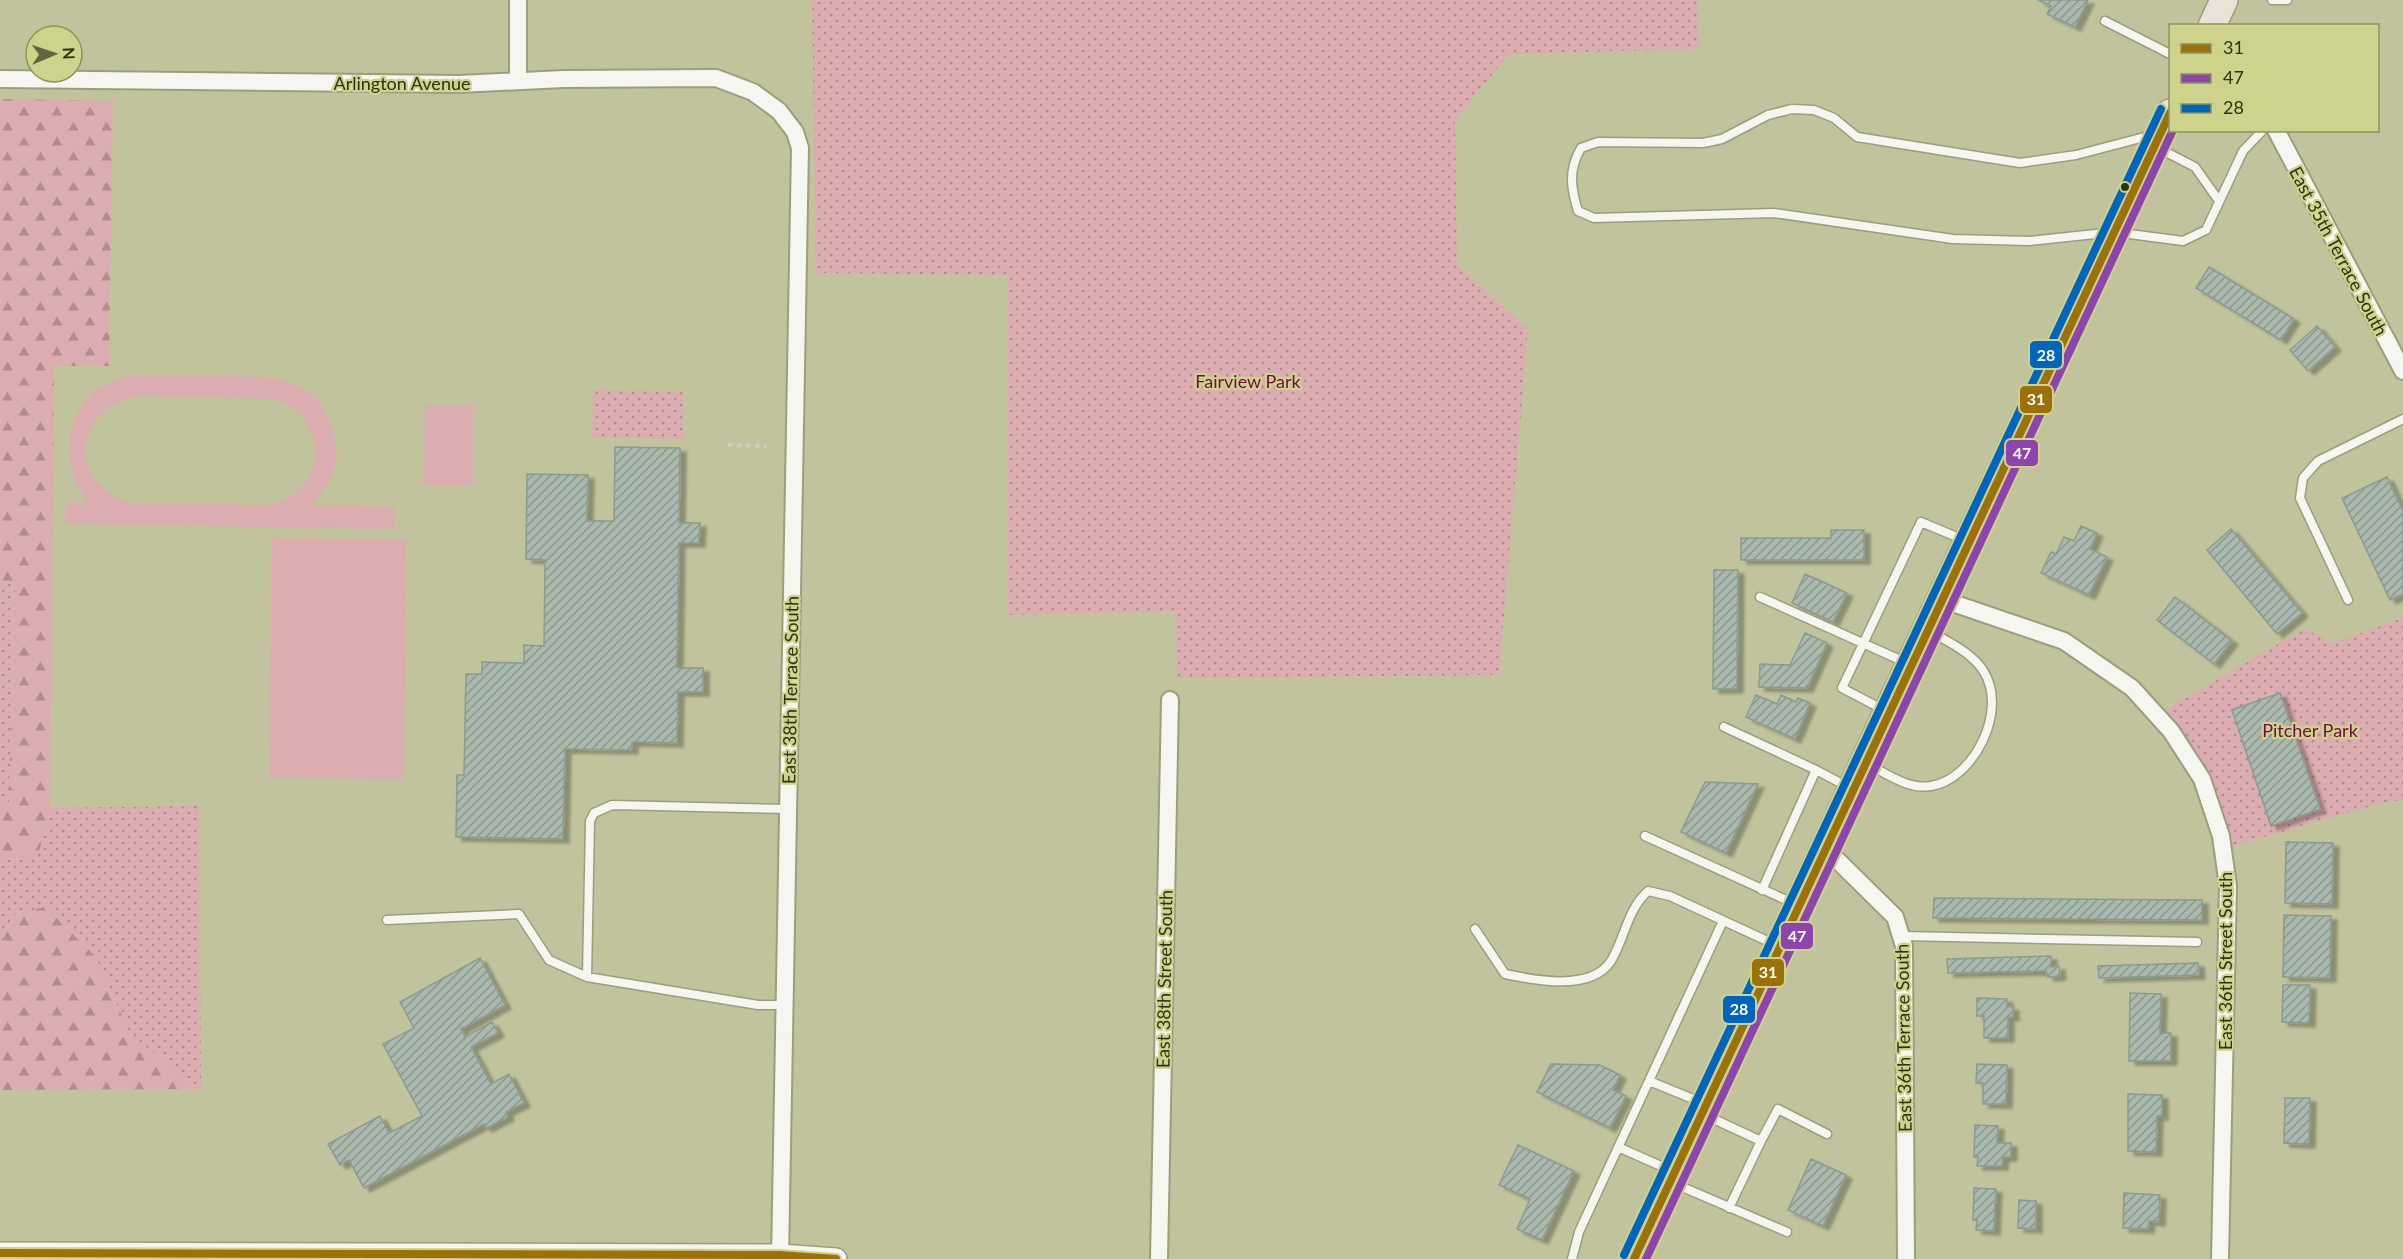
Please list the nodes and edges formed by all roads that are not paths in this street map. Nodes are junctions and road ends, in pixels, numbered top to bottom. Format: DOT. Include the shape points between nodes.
graph roads {
  1 [pos="518,0"];
  2 [pos="2272,0"];
  3 [pos="2287,0"];
  4 [pos="2105,21"];
  5 [pos="2169,53"];
  6 [pos="0,79"];
  7 [pos="518,81"];
  8 [pos="788,123"];
  9 [pos="2162,131"];
  10 [pos="2261,132"];
  11 [pos="2277,132"];
  12 [pos="2219,201"];
  13 [pos="2114,232"];
  14 [pos="2403,371"];
  15 [pos="2403,419"];
  16 [pos="1968,541"];
  17 [pos="1760,597"];
  18 [pos="1941,599"];
  19 [pos="2348,600"];
  20 [pos="1927,629"];
  21 [pos="1864,644"];
  22 [pos="1911,665"];
  23 [pos="1170,700"];
  24 [pos="1888,711"];
  25 [pos="1724,727"];
  26 [pos="1865,763"];
  27 [pos="1816,770"];
  28 [pos="1853,790"];
  29 [pos="788,809"];
  30 [pos="1645,836"];
  31 [pos="1825,848"];
  32 [pos="1762,890"];
  33 [pos="1798,906"];
  34 [pos="387,920"];
  35 [pos="1723,921"];
  36 [pos="1475,928"];
  37 [pos="1901,936"];
  38 [pos="2197,942"];
  39 [pos="1779,947"];
  40 [pos="587,977"];
  41 [pos="784,1005"];
  42 [pos="1649,1081"];
  43 [pos="1704,1109"];
  44 [pos="1827,1134"];
  45 [pos="1761,1141"];
  46 [pos="1618,1147"];
  47 [pos="1672,1177"];
  48 [pos="1730,1208"];
  49 [pos="1787,1232"];
  50 [pos="0,1253"];
  51 [pos="223,1256"];
  52 [pos="323,1256"];
  53 [pos="780,1257"];
  54 [pos="836,1259"];
  55 [pos="1159,1259"];
  56 [pos="1572,1259"];
  57 [pos="1634,1259"];
  58 [pos="1906,1259"];
  59 [pos="2220,1259"];
  1 -- 7 [label="street"];
  2 -- 3 [label="lane"];
  4 -- 5 [label="lane"];
  6 -- 7 [label="street, Arlington Avenue" via="459,84"];
  7 -- 8 [label="street, Arlington Avenue" via="716,78 753,92 779,111"];
  8 -- 29 [label="street, East 38th Terrace South" via="800,148"];
  9 -- 12 [label="lane"];
  9 -- 13 [label="main road"];
  9 -- 13 [label="lane" via="2076,155 2019,163 1857,137 1834,118 1814,110 1792,109 1768,116 1722,139 1703,143 1598,142 1581,148 1573,162 1571,187 1578,211 1594,218 1774,213 1953,239 2002,241"];
  10 -- 12 [label="lane" via="2243,151"];
  11 -- 14 [label="street, East 35th Terrace South"];
  12 -- 13 [label="lane" via="2205,230 2190,239 2171,241"];
  13 -- 16 [label="main road"];
  15 -- 19 [label="lane" via="2318,461 2303,478 2300,498"];
  16 -- 18 [label="main road"];
  16 -- 21 [label="lane" via="1921,522"];
  17 -- 21 [label="lane"];
  18 -- 20 [label="main road"];
  18 -- 59 [label="street, East 36th Street South" via="2064,641 2132,688 2171,731 2202,779 2221,836 2228,886"];
  20 -- 22 [label="main road"];
  20 -- 26 [label="lane" via="1968,655 1988,679 1990,714 1978,747 1961,773 1929,787 1914,787"];
  21 -- 22 [label="lane"];
  21 -- 24 [label="lane" via="1842,688"];
  22 -- 24 [label="main road"];
  23 -- 55 [label="street, East 38th Street South"];
  24 -- 26 [label="main road"];
  25 -- 27 [label="lane"];
  26 -- 28 [label="main road"];
  27 -- 28 [label="lane"];
  27 -- 32 [label="lane"];
  28 -- 31 [label="main road"];
  29 -- 40 [label="lane" via="612,805 594,813 590,820"];
  29 -- 41 [label="street, East 38th Terrace South"];
  30 -- 32 [label="lane"];
  31 -- 33 [label="main road"];
  31 -- 37 [label="street, East 36th Terrace South" via="1895,917"];
  32 -- 33 [label="lane"];
  33 -- 39 [label="main road"];
  34 -- 40 [label="lane" via="519,914 549,960"];
  35 -- 36 [label="lane" via="1670,896 1648,891 1637,902 1610,962 1590,974 1559,983 1505,974"];
  35 -- 39 [label="lane"];
  35 -- 42 [label="lane"];
  37 -- 38 [label="lane"];
  37 -- 58 [label="street, East 36th Terrace South"];
  39 -- 43 [label="main road"];
  40 -- 41 [label="lane" via="758,1005"];
  41 -- 53 [label="street, East 38th Terrace South"];
  42 -- 43 [label="lane"];
  42 -- 46 [label="lane"];
  43 -- 45 [label="lane"];
  43 -- 47 [label="main road"];
  44 -- 45 [label="lane" via="1778,1109"];
  45 -- 48 [label="lane"];
  46 -- 47 [label="lane"];
  46 -- 56 [label="lane" via="1579,1232"];
  47 -- 48 [label="lane"];
  47 -- 57 [label="main road"];
  48 -- 49 [label="lane"];
  50 -- 51 [label="street"];
  51 -- 52 [label="street"];
  52 -- 53 [label="street"];
  53 -- 54 [label="street"];
}
